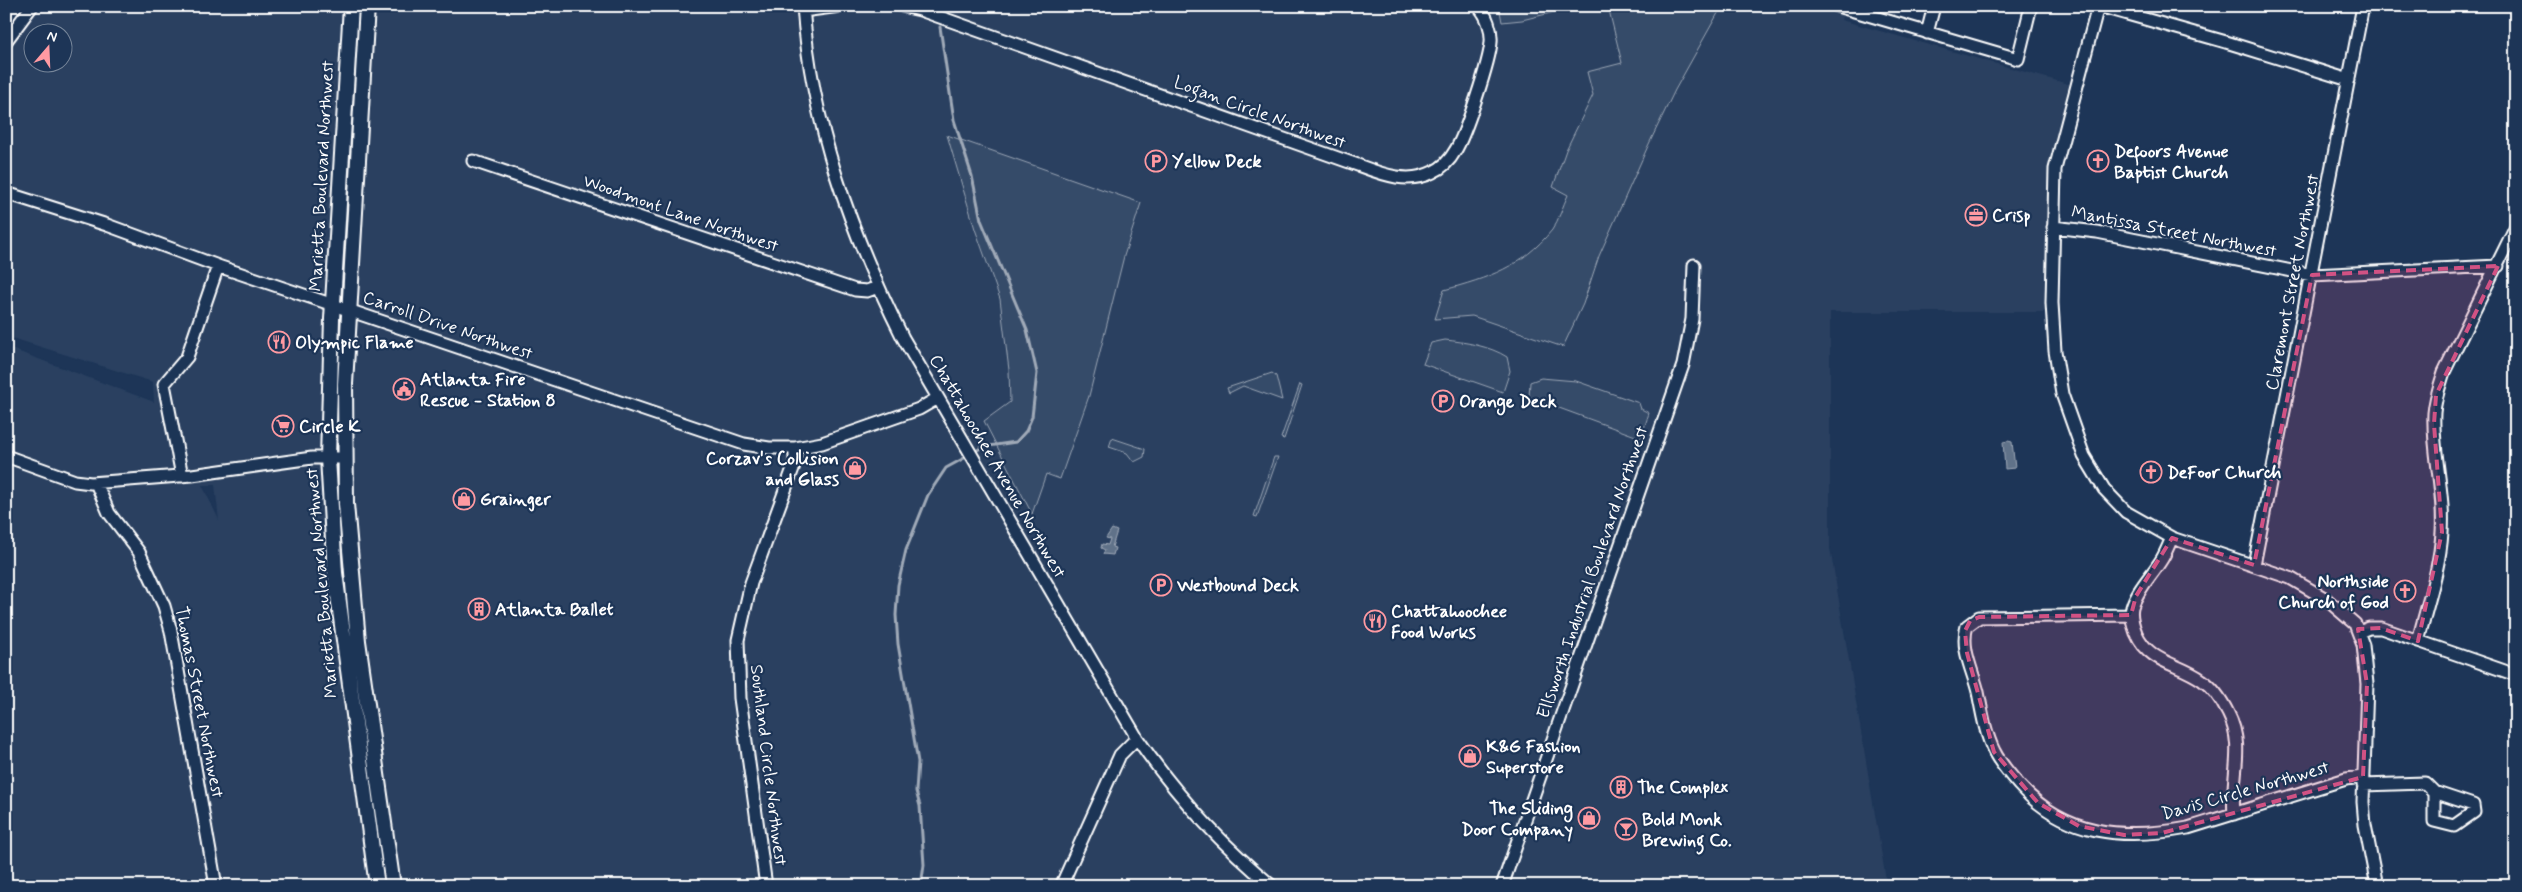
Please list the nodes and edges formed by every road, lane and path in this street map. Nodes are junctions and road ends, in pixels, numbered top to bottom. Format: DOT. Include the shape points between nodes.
graph roads {
  1 [pos="32,6"];
  2 [pos="351,6"];
  3 [pos="367,6"];
  4 [pos="840,6"];
  5 [pos="902,6"];
  6 [pos="1478,6"];
  7 [pos="1837,6"];
  8 [pos="1934,6"];
  9 [pos="2031,6"];
  10 [pos="2098,6"];
  11 [pos="2363,6"];
  12 [pos="803,9"];
  13 [pos="1927,34"];
  14 [pos="6,41"];
  15 [pos="2349,80"];
  16 [pos="473,162"];
  17 [pos="6,193"];
  18 [pos="2516,226"];
  19 [pos="2053,227"];
  20 [pos="1694,265"];
  21 [pos="218,266"];
  22 [pos="2498,266"];
  23 [pos="2312,275"];
  24 [pos="878,287"];
  25 [pos="333,305"];
  26 [pos="349,310"];
  27 [pos="938,398"];
  28 [pos="795,448"];
  29 [pos="6,456"];
  30 [pos="328,458"];
  31 [pos="344,458"];
  32 [pos="182,476"];
  33 [pos="96,483"];
  34 [pos="2172,538"];
  35 [pos="2254,565"];
  36 [pos="2131,614"];
  37 [pos="2359,632"];
  38 [pos="2418,641"];
  39 [pos="2516,675"];
  40 [pos="1137,738"];
  41 [pos="2363,781"];
  42 [pos="2434,792"];
  43 [pos="2234,814"];
  44 [pos="216,886"];
  45 [pos="377,886"];
  46 [pos="393,886"];
  47 [pos="766,886"];
  48 [pos="1061,886"];
  49 [pos="1272,886"];
  50 [pos="1502,886"];
  51 [pos="2377,886"];
  1 -- 14 [label="street"];
  2 -- 25 [label="main road, Marietta Boulevard Northwest"];
  3 -- 26 [label="main road"];
  4 -- 12 [label="street"];
  5 -- 6 [label="street, Logan Circle Northwest" via="1404,179 1433,172 1445,163 1460,142 1489,57 1489,26"];
  7 -- 13 [label="street"];
  8 -- 13 [label="street"];
  9 -- 13 [label="street" via="2018,59"];
  10 -- 15 [label="street"];
  10 -- 19 [label="street" via="2055,169"];
  11 -- 15 [label="street, Claremont Street Northwest"];
  12 -- 24 [label="street, Chattahoochee Avenue Northwest" via="814,84 829,152 851,222"];
  15 -- 23 [label="street, Claremont Street Northwest"];
  16 -- 24 [label="street, Woodmont Lane Northwest" via="855,290 867,291"];
  17 -- 21 [label="street, Carroll Drive Northwest" via="107,225"];
  18 -- 22 [label="street"];
  19 -- 23 [label="street, Mantissa Street Northwest" via="2097,232"];
  19 -- 34 [label="street" via="2055,351 2062,394 2077,439 2094,473 2115,502 2138,521"];
  20 -- 50 [label="street, Ellsworth Industrial Boulevard Northwest" via="1692,319 1683,365"];
  21 -- 25 [label="street, Carroll Drive Northwest"];
  21 -- 32 [label="street" via="187,357 164,384"];
  22 -- 23 [label="street, Mantissa Street Northwest"];
  22 -- 38 [label="street" via="2444,372 2436,396 2434,424 2442,532 2438,562"];
  23 -- 35 [label="street, Claremont Street Northwest"];
  24 -- 27 [label="street, Chattahoochee Avenue Northwest"];
  25 -- 26 [label="street, Carroll Drive Northwest"];
  25 -- 30 [label="main road, Marietta Boulevard Northwest"];
  26 -- 28 [label="street, Carroll Drive Northwest" via="744,444"];
  26 -- 31 [label="main road"];
  27 -- 28 [label="street, Carroll Drive Northwest" via="822,443"];
  27 -- 40 [label="street, Chattahoochee Avenue Northwest"];
  28 -- 47 [label="street, Southland Circle Northwest" via="795,463 746,598 738,640 740,698"];
  29 -- 33 [label="street" via="75,481"];
  30 -- 31 [label="street"];
  30 -- 32 [label="street"];
  30 -- 45 [label="main road, Marietta Boulevard Northwest" via="335,573"];
  31 -- 46 [label="main road" via="358,641"];
  32 -- 33 [label="street"];
  33 -- 44 [label="street, Thomas Street Northwest" via="109,513 139,552 164,606"];
  34 -- 35 [label="street"];
  34 -- 36 [label="street" via="2162,560 2136,596"];
  35 -- 37 [label="street" via="2314,590 2348,617"];
  36 -- 43 [label="street" via="2133,626 2145,649 2203,681 2216,692 2228,713 2236,731 2238,749"];
  36 -- 43 [label="street, Davis Circle Northwest" via="1979,617 1970,621 1965,631 1968,659 1994,752 2025,791 2051,812 2094,830 2124,835 2162,833"];
  37 -- 38 [label="street" via="2381,628"];
  37 -- 41 [label="street" via="2367,684"];
  38 -- 39 [label="street"];
  40 -- 48 [label="street" via="1120,755"];
  40 -- 49 [label="street, Chattahoochee Avenue Northwest" via="1203,823"];
  41 -- 42 [label="street, Davis Circle Northwest" via="2425,783"];
  41 -- 43 [label="street, Davis Circle Northwest" via="2346,779"];
  41 -- 51 [label="street" via="2365,825"];
}
